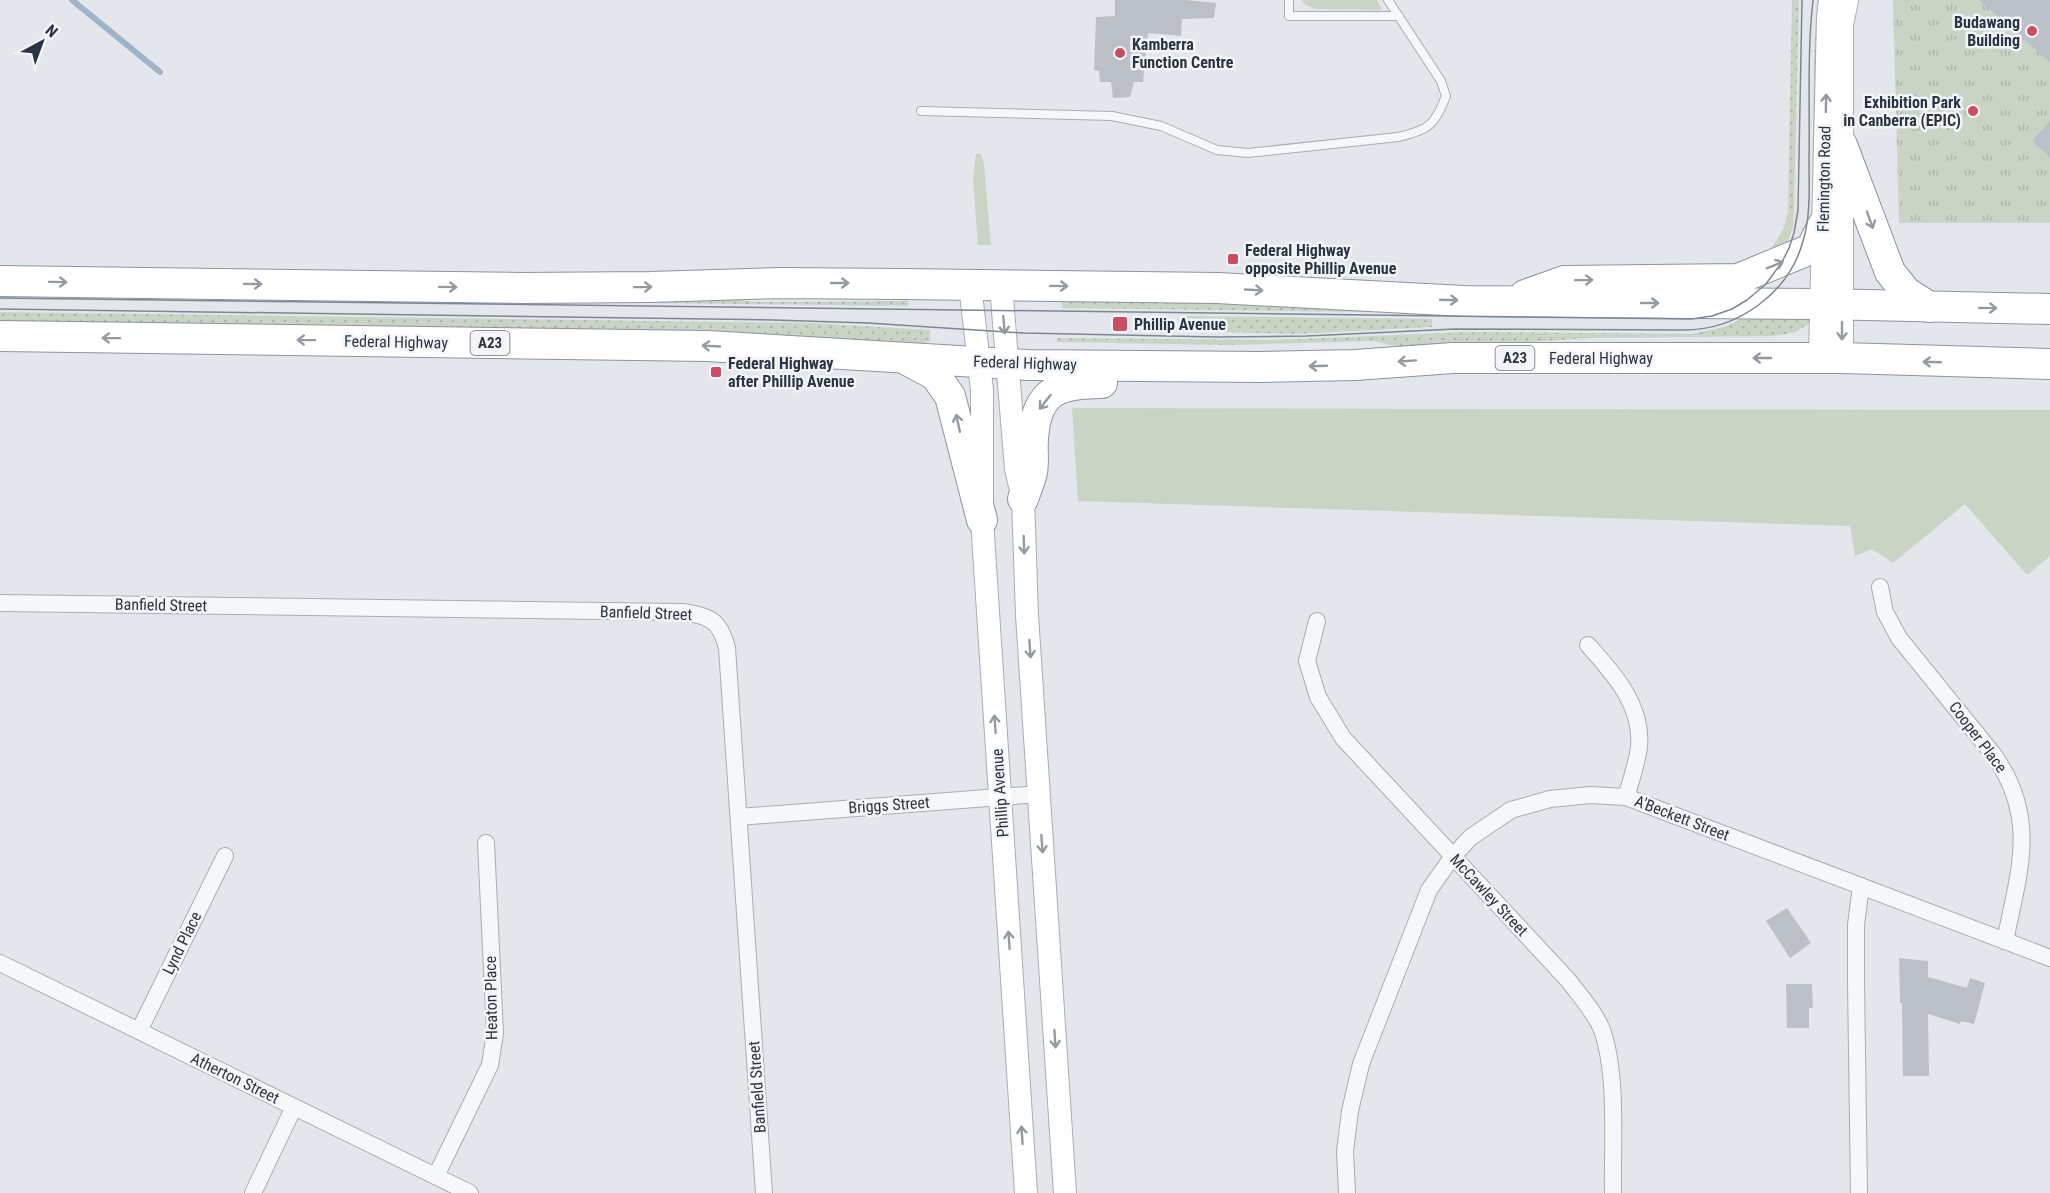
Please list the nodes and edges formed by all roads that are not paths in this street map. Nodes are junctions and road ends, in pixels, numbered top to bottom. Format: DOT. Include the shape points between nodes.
graph roads {
  1 [pos="1289,0"];
  2 [pos="1388,0"];
  3 [pos="1830,0"];
  4 [pos="1846,0"];
  5 [pos="1399,16"];
  6 [pos="921,111"];
  7 [pos="1842,145"];
  8 [pos="1823,225"];
  9 [pos="0,281"];
  10 [pos="970,285"];
  11 [pos="1001,286"];
  12 [pos="1508,302"];
  13 [pos="1832,304"];
  14 [pos="1929,307"];
  15 [pos="2050,309"];
  16 [pos="0,336"];
  17 [pos="1831,358"];
  18 [pos="906,359"];
  19 [pos="993,363"];
  20 [pos="2050,364"];
  21 [pos="1260,367"];
  22 [pos="1023,499"];
  23 [pos="982,520"];
  24 [pos="1880,587"];
  25 [pos="0,603"];
  26 [pos="1317,621"];
  27 [pos="1588,645"];
  28 [pos="1039,794"];
  29 [pos="1000,797"];
  30 [pos="1626,797"];
  31 [pos="739,817"];
  32 [pos="486,843"];
  33 [pos="225,856"];
  34 [pos="1453,856"];
  35 [pos="1861,886"];
  36 [pos="2005,941"];
  37 [pos="2050,958"];
  38 [pos="0,963"];
  39 [pos="139,1031"];
  40 [pos="294,1107"];
  41 [pos="436,1176"];
  42 [pos="253,1193"];
  43 [pos="470,1193"];
  44 [pos="764,1193"];
  45 [pos="1026,1193"];
  46 [pos="1065,1193"];
  47 [pos="1347,1193"];
  48 [pos="1613,1193"];
  49 [pos="1860,1193"];
  1 -- 5 [label="lane" via="1288,16"];
  2 -- 5 [label="lane"];
  8 -- 3 [label="main road, Flemington Road, one-way"];
  4 -- 7 [label="main road, Flemington Road" via="1842,25"];
  5 -- 6 [label="lane" via="1441,81 1446,96 1438,118 1416,133 1398,137 1248,153 1217,150 1161,126 1112,116"];
  7 -- 13 [label="main road, Flemington Road"];
  7 -- 14 [label="highway, one-way" via="1890,272 1906,292"];
  12 -- 8 [label="highway, one-way" via="1564,281 1738,279 1811,249"];
  8 -- 13 [label="main road, Flemington Road"];
  9 -- 10 [label="highway, one-way" via="521,288 782,283"];
  10 -- 11 [label="highway"];
  10 -- 19 [label="main road, Phillip Avenue"];
  11 -- 12 [label="highway, one-way" via="1217,288"];
  11 -- 19 [label="main road, Phillip Avenue, one-way"];
  12 -- 13 [label="highway, one-way"];
  13 -- 14 [label="highway"];
  13 -- 17 [label="main road, Flemington Road"];
  14 -- 15 [label="highway, one-way"];
  18 -- 16 [label="highway, Federal Highway / A23, one-way" via="707,346"];
  20 -- 17 [label="highway, Federal Highway / A23, one-way"];
  17 -- 21 [label="highway, Federal Highway / A23, one-way" via="1453,358"];
  18 -- 19 [label="highway, Federal Highway / A23"];
  23 -- 18 [label="highway, one-way" via="950,396 934,375"];
  19 -- 21 [label="highway, Federal Highway / A23"];
  19 -- 22 [label="main road, Phillip Avenue"];
  19 -- 23 [label="main road, Phillip Avenue" via="982,390"];
  21 -- 22 [label="highway, one-way" via="1219,386 1082,383 1059,388 1037,413 1033,471"];
  22 -- 28 [label="main road, Phillip Avenue, one-way"];
  29 -- 23 [label="main road, Phillip Avenue, one-way"];
  24 -- 36 [label="street, Cooper Place" via="1885,612 1899,638 1993,754 2016,796 2022,844"];
  25 -- 31 [label="street, Banfield Street" via="706,615 722,630 727,648"];
  26 -- 34 [label="street, McCawley Street" via="1307,661 1318,697 1343,738"];
  27 -- 30 [label="street" via="1619,680 1635,711 1639,746"];
  28 -- 29 [label="street, Briggs Street"];
  28 -- 46 [label="main road, Phillip Avenue, one-way"];
  29 -- 31 [label="street, Briggs Street"];
  45 -- 29 [label="main road, Phillip Avenue, one-way"];
  30 -- 34 [label="street, A'Beckett Street" via="1550,799 1511,810 1471,837"];
  30 -- 35 [label="street, A'Beckett Street"];
  31 -- 44 [label="street, Banfield Street"];
  32 -- 41 [label="street, Heaton Place" via="495,1033 490,1065"];
  33 -- 39 [label="street, Lynd Place"];
  34 -- 47 [label="street, A'Beckett Street" via="1429,890 1361,1064 1346,1141"];
  34 -- 48 [label="street, McCawley Street" via="1568,980 1602,1029 1611,1081"];
  35 -- 36 [label="street, A'Beckett Street"];
  35 -- 49 [label="street" via="1856,925"];
  36 -- 37 [label="street, A'Beckett Street"];
  38 -- 39 [label="street, Atherton Street"];
  39 -- 40 [label="street, Atherton Street"];
  40 -- 41 [label="street, Atherton Street"];
  40 -- 42 [label="street"];
  41 -- 43 [label="street, Atherton Street"];
}
